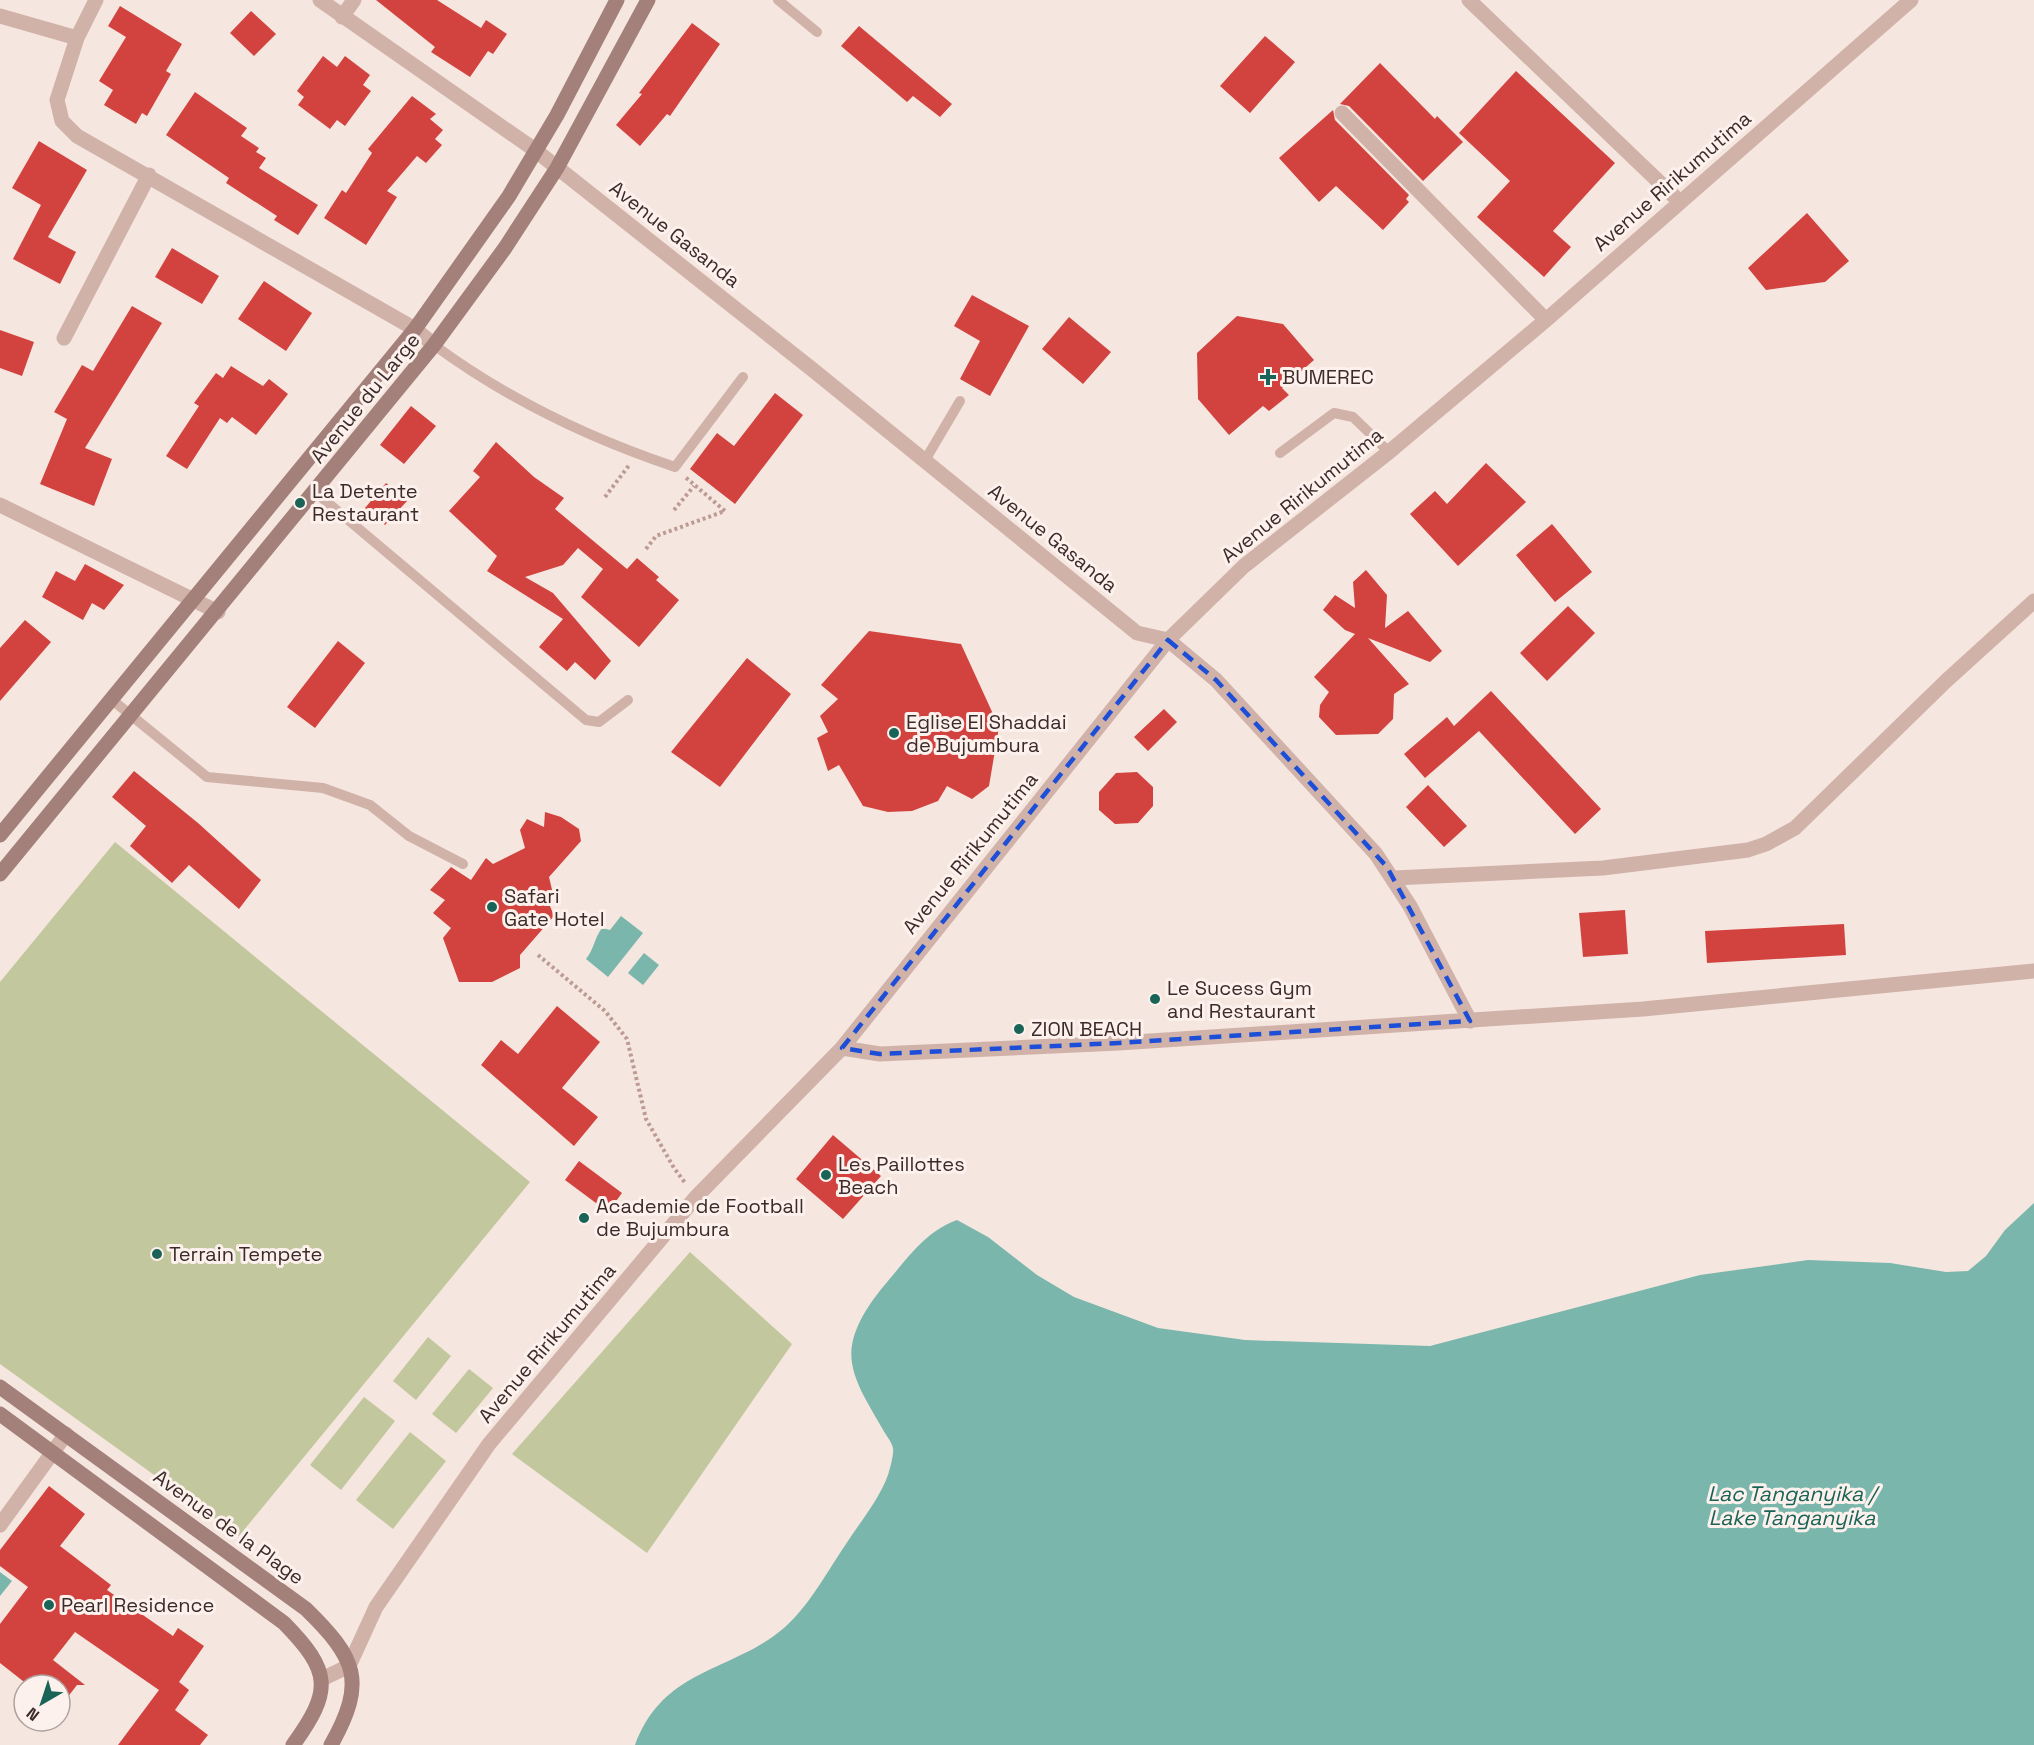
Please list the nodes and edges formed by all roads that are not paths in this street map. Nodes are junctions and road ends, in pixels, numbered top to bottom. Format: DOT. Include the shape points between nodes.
graph roads {
  1 [pos="96,0"];
  2 [pos="320,0"];
  3 [pos="354,0"];
  4 [pos="617,0"];
  5 [pos="648,0"];
  6 [pos="778,0"];
  7 [pos="1469,0"];
  8 [pos="1911,0"];
  9 [pos="0,16"];
  10 [pos="342,17"];
  11 [pos="817,32"];
  12 [pos="77,38"];
  13 [pos="1342,113"];
  14 [pos="535,150"];
  15 [pos="557,168"];
  16 [pos="149,176"];
  17 [pos="1680,202"];
  18 [pos="1546,320"];
  19 [pos="415,329"];
  20 [pos="64,338"];
  21 [pos="434,345"];
  22 [pos="743,377"];
  23 [pos="960,401"];
  24 [pos="1389,452"];
  25 [pos="1280,453"];
  26 [pos="924,462"];
  27 [pos="315,492"];
  28 [pos="0,505"];
  29 [pos="195,599"];
  30 [pos="2034,601"];
  31 [pos="218,612"];
  32 [pos="1168,640"];
  33 [pos="111,699"];
  34 [pos="628,700"];
  35 [pos="131,716"];
  36 [pos="0,835"];
  37 [pos="463,864"];
  38 [pos="0,874"];
  39 [pos="1394,878"];
  40 [pos="2034,971"];
  41 [pos="1470,1021"];
  42 [pos="842,1048"];
  43 [pos="0,1387"];
  44 [pos="0,1414"];
  45 [pos="66,1434"];
  46 [pos="53,1453"];
  47 [pos="0,1525"];
  48 [pos="349,1666"];
  49 [pos="322,1679"];
  50 [pos="293,1745"];
  51 [pos="331,1745"];
  1 -- 12 [label="street"];
  2 -- 10 [label="street, Avenue Gasanda"];
  3 -- 10 [label="street"];
  4 -- 14 [label="main road, Avenue du Large"];
  5 -- 15 [label="main road, Avenue du Large"];
  6 -- 11 [label="lane"];
  7 -- 17 [label="street"];
  8 -- 17 [label="street, Avenue Ririkumutima"];
  9 -- 12 [label="street"];
  10 -- 14 [label="street, Avenue Gasanda"];
  12 -- 16 [label="street" via="57,100 62,122 77,136"];
  13 -- 18 [label="street"];
  14 -- 15 [label="street, Avenue Gasanda"];
  14 -- 19 [label="main road, Avenue du Large" via="509,196"];
  15 -- 21 [label="main road, Avenue du Large"];
  15 -- 26 [label="street, Avenue Gasanda"];
  16 -- 19 [label="street"];
  16 -- 20 [label="street"];
  17 -- 18 [label="street, Avenue Ririkumutima"];
  18 -- 24 [label="street, Avenue Ririkumutima"];
  19 -- 21 [label="street"];
  19 -- 29 [label="main road, Avenue du Large"];
  21 -- 22 [label="lane" via="478,377 637,454 675,467"];
  21 -- 27 [label="main road, Avenue du Large"];
  23 -- 26 [label="lane"];
  24 -- 25 [label="lane" via="1353,417 1334,412"];
  24 -- 32 [label="street, Avenue Ririkumutima" via="1244,566"];
  26 -- 32 [label="street, Avenue Gasanda" via="1137,633"];
  27 -- 31 [label="main road, Avenue du Large"];
  27 -- 34 [label="lane" via="586,720 599,722"];
  28 -- 29 [label="street"];
  29 -- 31 [label="street"];
  29 -- 33 [label="main road, Avenue du Large"];
  30 -- 39 [label="street" via="1795,828 1766,844 1748,850 1603,868"];
  31 -- 35 [label="main road, Avenue du Large"];
  32 -- 39 [label="street, Avenue Gasanda" via="1216,680"];
  32 -- 42 [label="street, Avenue Ririkumutima"];
  33 -- 35 [label="lane"];
  33 -- 36 [label="main road, Avenue du Large"];
  35 -- 37 [label="lane" via="207,777 323,788 370,805 409,836"];
  35 -- 38 [label="main road, Avenue du Large"];
  39 -- 41 [label="street, Avenue Gasanda"];
  40 -- 41 [label="street" via="1643,1009"];
  41 -- 42 [label="street" via="880,1054"];
  42 -- 48 [label="street, Avenue Ririkumutima" via="696,1197 467,1473 376,1607"];
  43 -- 45 [label="main road, Avenue de la Plage"];
  44 -- 46 [label="main road"];
  45 -- 46 [label="street"];
  45 -- 48 [label="main road, Avenue de la Plage" via="306,1609 342,1646"];
  46 -- 47 [label="street"];
  46 -- 49 [label="main road" via="284,1623 316,1661"];
  48 -- 49 [label="street"];
  48 -- 51 [label="main road, Avenue de la Plage" via="353,1687 350,1704"];
  49 -- 50 [label="main road" via="315,1715"];
}
